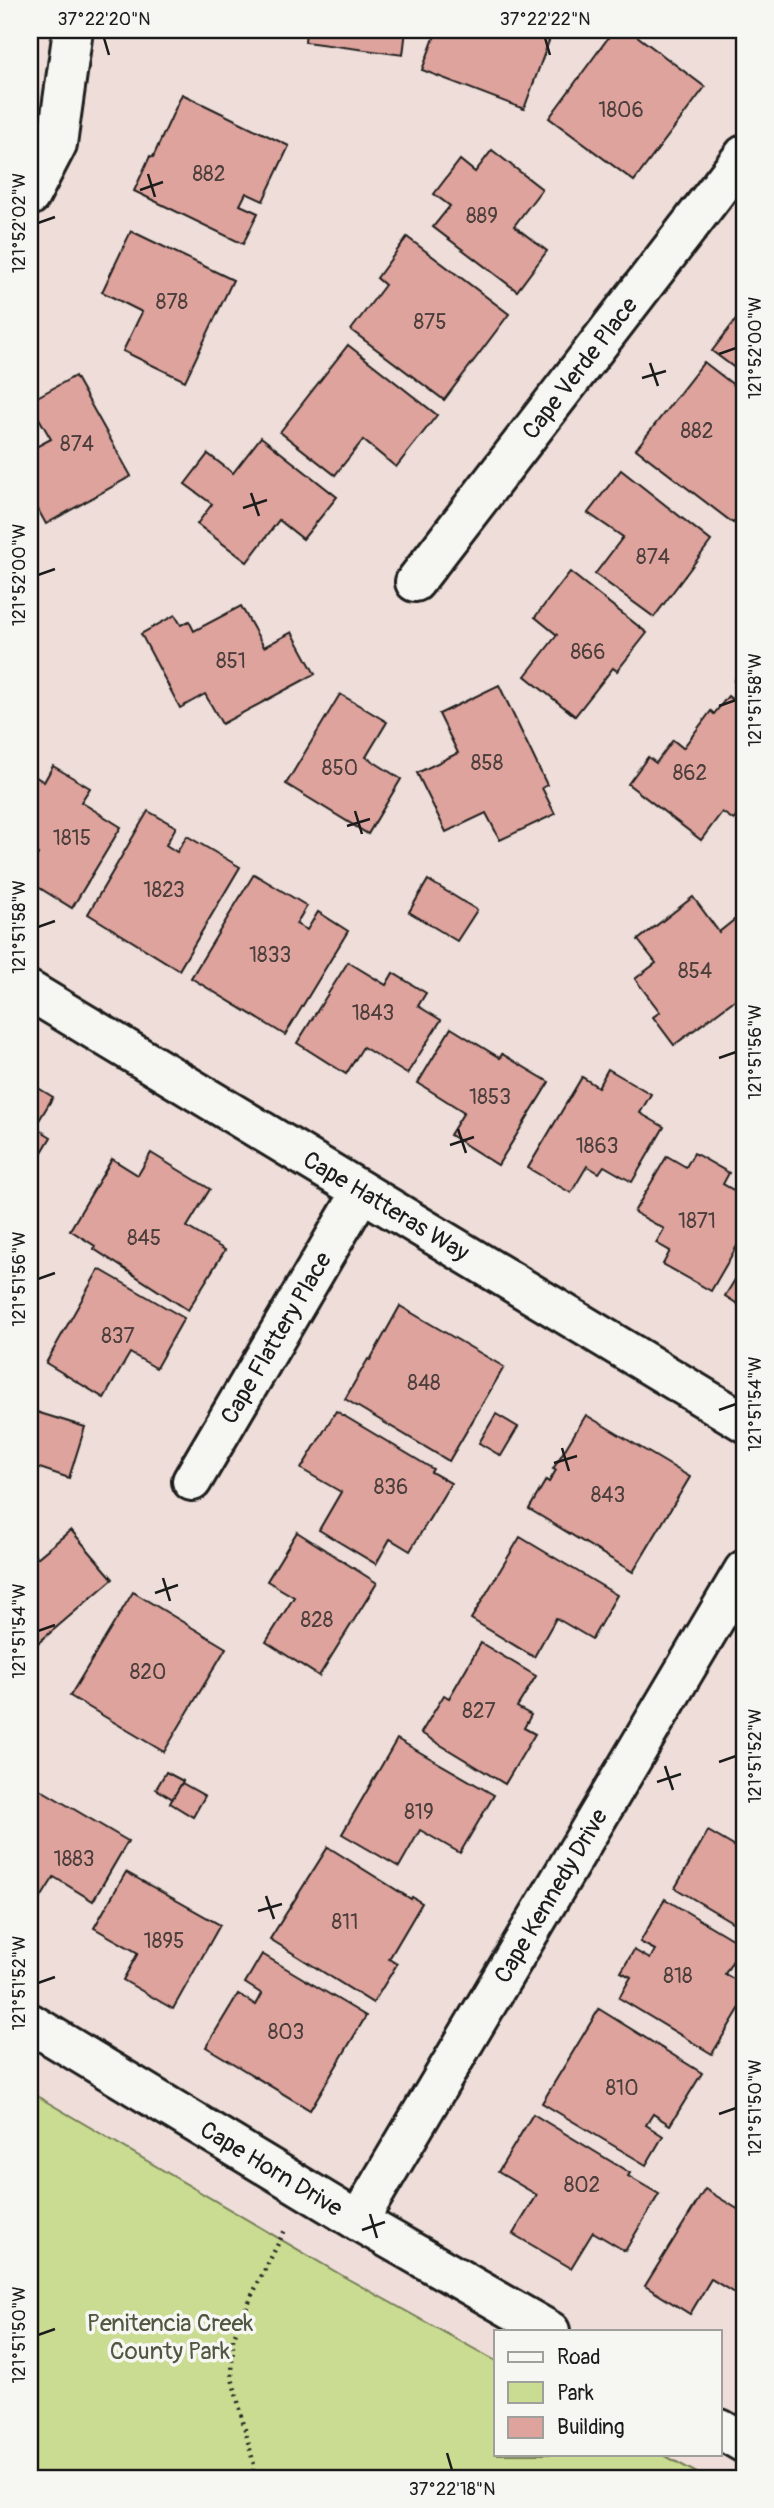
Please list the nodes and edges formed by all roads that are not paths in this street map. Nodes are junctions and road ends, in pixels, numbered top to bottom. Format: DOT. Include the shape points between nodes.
graph roads {
  1 [pos="73,30"];
  2 [pos="744,155"];
  3 [pos="30,196"];
  4 [pos="415,582"];
  5 [pos="30,991"];
  6 [pos="361,1193"];
  7 [pos="744,1422"];
  8 [pos="192,1481"];
  9 [pos="744,1570"];
  10 [pos="30,2022"];
  11 [pos="358,2221"];
  12 [pos="548,2330"];
  13 [pos="722,2430"];
  14 [pos="744,2443"];
  1 -- 3 [label="street" via="57,144"];
  2 -- 4 [label="street, Cape Verde Place"];
  5 -- 6 [label="street, Cape Hatteras Way"];
  6 -- 7 [label="street, Cape Hatteras Way"];
  6 -- 8 [label="street, Cape Flattery Place"];
  9 -- 11 [label="street, Cape Kennedy Drive"];
  10 -- 11 [label="street, Cape Horn Drive"];
  11 -- 12 [label="street, Cape Horn Drive"];
  13 -- 14 [label="street"];
}
